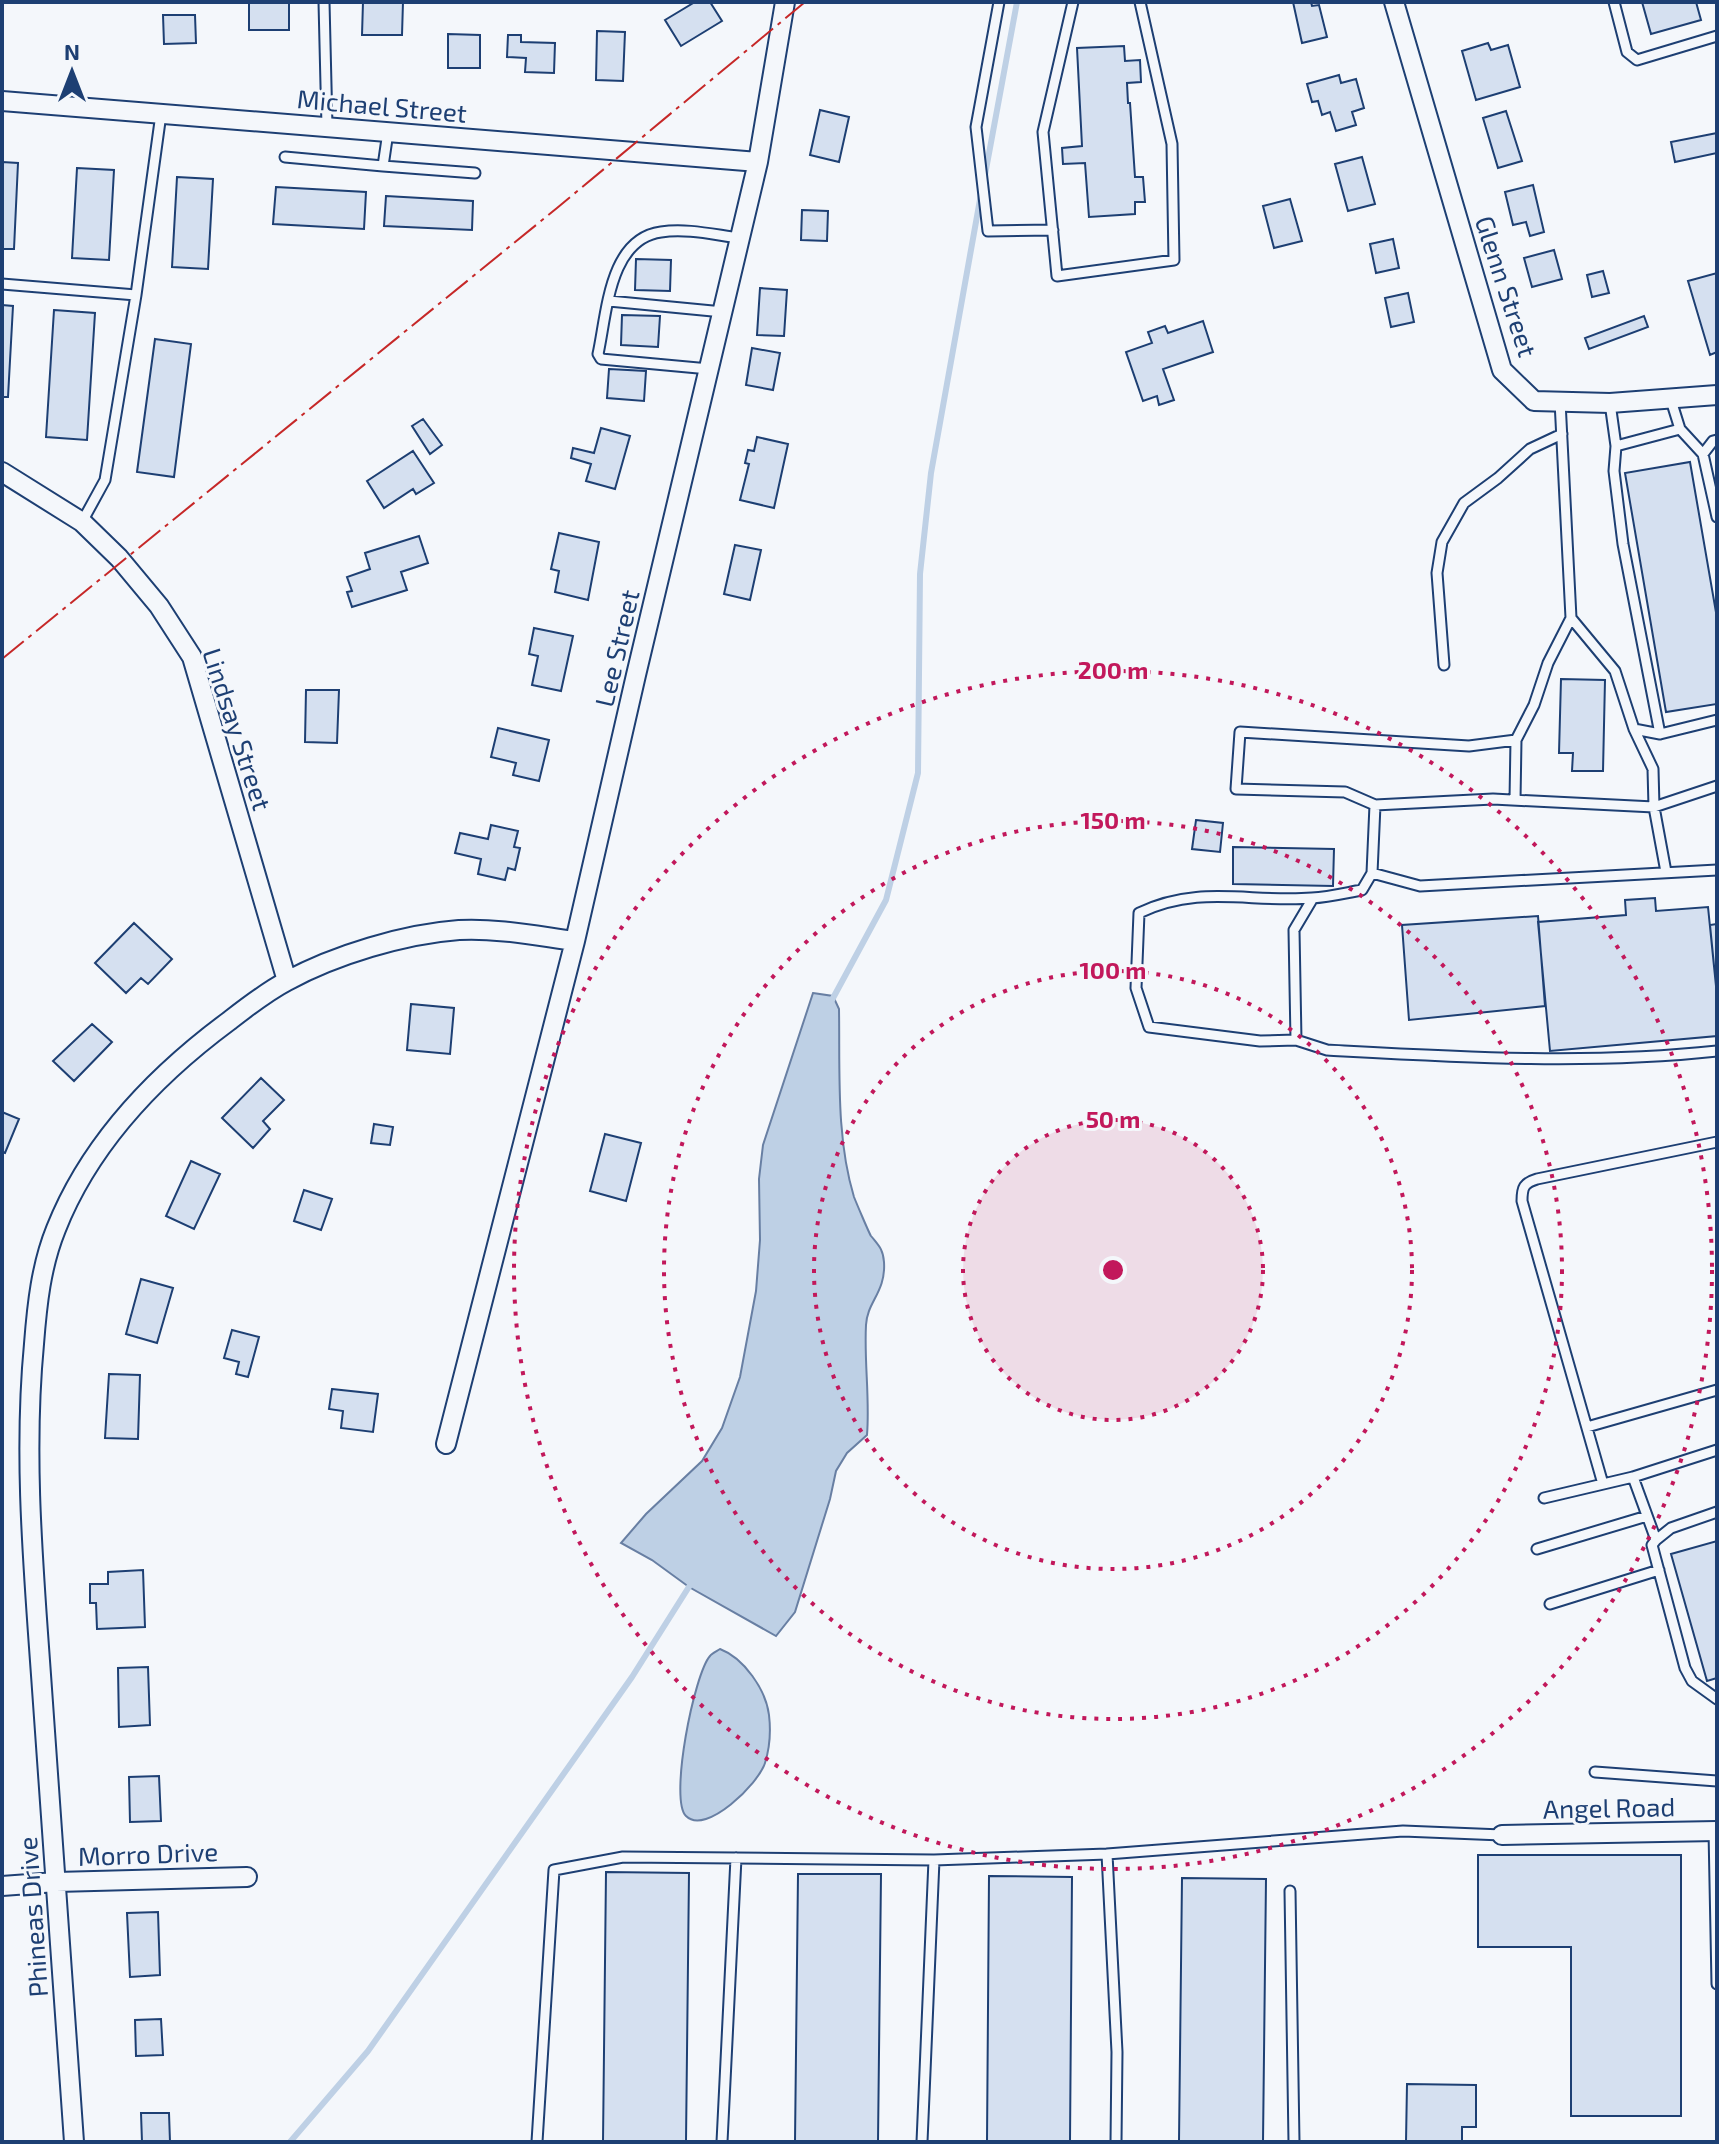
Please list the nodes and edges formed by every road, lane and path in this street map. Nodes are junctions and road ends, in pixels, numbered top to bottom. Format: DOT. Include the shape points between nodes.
graph roads {
  1 [pos="324,2"];
  2 [pos="785,2"];
  3 [pos="999,2"];
  4 [pos="1073,2"];
  5 [pos="1140,2"];
  6 [pos="1394,2"];
  7 [pos="1614,2"];
  8 [pos="1717,36"];
  9 [pos="2,101"];
  10 [pos="161,114"];
  11 [pos="327,127"];
  12 [pos="388,132"];
  13 [pos="285,157"];
  14 [pos="758,162"];
  15 [pos="383,166"];
  16 [pos="475,173"];
  17 [pos="1053,230"];
  18 [pos="740,238"];
  19 [pos="2,284"];
  20 [pos="136,295"];
  21 [pos="609,301"];
  22 [pos="723,312"];
  23 [pos="709,369"];
  24 [pos="1717,395"];
  25 [pos="1670,397"];
  26 [pos="1560,401"];
  27 [pos="1610,403"];
  28 [pos="1680,429"];
  29 [pos="1562,434"];
  30 [pos="1717,440"];
  31 [pos="1616,446"];
  32 [pos="1703,454"];
  33 [pos="2,472"];
  34 [pos="1717,517"];
  35 [pos="82,522"];
  36 [pos="1571,618"];
  37 [pos="1444,665"];
  38 [pos="1717,720"];
  39 [pos="1634,729"];
  40 [pos="1660,734"];
  41 [pos="1516,740"];
  42 [pos="1717,786"];
  43 [pos="1515,800"];
  44 [pos="1375,805"];
  45 [pos="1654,807"];
  46 [pos="1717,870"];
  47 [pos="1666,872"];
  48 [pos="1372,873"];
  49 [pos="1313,898"];
  50 [pos="575,941"];
  51 [pos="287,981"];
  52 [pos="1296,1040"];
  53 [pos="1717,1051"];
  54 [pos="1717,1142"];
  55 [pos="1717,1390"];
  56 [pos="1587,1427"];
  57 [pos="446,1444"];
  58 [pos="1717,1450"];
  59 [pos="1633,1477"];
  60 [pos="1603,1484"];
  61 [pos="1544,1498"];
  62 [pos="1717,1512"];
  63 [pos="1647,1516"];
  64 [pos="1656,1540"];
  65 [pos="1537,1549"];
  66 [pos="1659,1570"];
  67 [pos="1550,1604"];
  68 [pos="1717,1699"];
  69 [pos="1595,1772"];
  70 [pos="1717,1781"];
  71 [pos="1716,1831"];
  72 [pos="1502,1835"];
  73 [pos="1107,1854"];
  74 [pos="736,1858"];
  75 [pos="934,1860"];
  76 [pos="247,1877"];
  77 [pos="56,1882"];
  78 [pos="2,1886"];
  79 [pos="1290,1891"];
  80 [pos="1717,1984"];
  81 [pos="74,2142"];
  82 [pos="537,2142"];
  83 [pos="722,2142"];
  84 [pos="922,2142"];
  85 [pos="1116,2142"];
  86 [pos="1294,2142"];
  1 -- 11 [label="lane"];
  2 -- 14 [label="street, Lee Street"];
  3 -- 17 [label="lane" via="976,127 988,231"];
  4 -- 17 [label="lane" via="1043,132"];
  5 -- 17 [label="lane" via="1172,144 1174,260 1057,276"];
  6 -- 26 [label="street, Glenn Street" via="1502,370 1534,401"];
  7 -- 8 [label="lane" via="1627,52 1637,60"];
  9 -- 10 [label="street, Michael Street"];
  10 -- 11 [label="street, Michael Street"];
  10 -- 20 [label="lane"];
  11 -- 12 [label="street, Michael Street"];
  12 -- 14 [label="street, Michael Street"];
  12 -- 15 [label="lane"];
  13 -- 15 [label="lane"];
  14 -- 18 [label="street, Lee Street"];
  15 -- 16 [label="lane"];
  18 -- 21 [label="lane" via="689,231 643,237 629,247 616,271"];
  18 -- 22 [label="street, Lee Street"];
  19 -- 20 [label="lane"];
  20 -- 35 [label="lane" via="105,480"];
  21 -- 22 [label="lane"];
  21 -- 23 [label="lane" via="601,359"];
  22 -- 23 [label="street, Lee Street"];
  23 -- 50 [label="street, Lee Street"];
  24 -- 25 [label="street, Glenn Street"];
  25 -- 27 [label="street, Glenn Street"];
  25 -- 28 [label="lane"];
  26 -- 27 [label="street, Glenn Street"];
  26 -- 29 [label="lane"];
  27 -- 31 [label="lane"];
  28 -- 31 [label="lane"];
  28 -- 32 [label="lane"];
  29 -- 36 [label="lane"];
  29 -- 37 [label="lane" via="1530,449 1464,503 1442,542 1437,573"];
  30 -- 32 [label="lane"];
  31 -- 40 [label="lane" via="1623,544"];
  32 -- 34 [label="lane"];
  33 -- 35 [label="street, Lindsay Street"];
  35 -- 51 [label="street, Lindsay Street" via="159,606 192,657"];
  36 -- 39 [label="lane" via="1615,671"];
  36 -- 41 [label="lane"];
  38 -- 40 [label="lane"];
  39 -- 40 [label="lane"];
  39 -- 45 [label="lane" via="1653,769"];
  41 -- 43 [label="lane"];
  41 -- 44 [label="lane" via="1469,746 1240,732 1236,789 1345,792"];
  42 -- 45 [label="lane"];
  43 -- 44 [label="lane"];
  43 -- 45 [label="lane"];
  44 -- 48 [label="lane"];
  45 -- 47 [label="lane"];
  46 -- 47 [label="lane"];
  47 -- 48 [label="lane" via="1420,886"];
  48 -- 49 [label="lane" via="1362,890"];
  49 -- 52 [label="lane" via="1294,930"];
  49 -- 52 [label="lane" via="1197,896 1162,902 1139,913 1136,988 1149,1027 1260,1041"];
  50 -- 51 [label="street, Phineas Drive" via="495,930 436,933 385,942"];
  50 -- 57 [label="street, Lee Street"];
  51 -- 77 [label="street, Phineas Drive" via="190,1050 120,1121 70,1198 44,1266 37,1302 29,1448"];
  52 -- 53 [label="lane" via="1327,1050 1525,1060"];
  54 -- 56 [label="lane" via="1537,1179 1522,1189"];
  55 -- 56 [label="lane"];
  56 -- 60 [label="lane"];
  58 -- 59 [label="lane"];
  59 -- 60 [label="lane"];
  59 -- 63 [label="lane"];
  60 -- 61 [label="lane"];
  62 -- 64 [label="lane" via="1671,1528"];
  63 -- 64 [label="lane"];
  63 -- 65 [label="lane"];
  64 -- 66 [label="lane" via="1652,1545"];
  66 -- 67 [label="lane"];
  66 -- 68 [label="lane" via="1685,1668 1692,1681"];
  69 -- 70 [label="lane"];
  71 -- 72 [label="street, Angel Road"];
  71 -- 80 [label="lane"];
  72 -- 73 [label="lane" via="1403,1831"];
  73 -- 75 [label="lane"];
  73 -- 85 [label="lane"];
  74 -- 75 [label="lane"];
  74 -- 82 [label="lane" via="623,1857 554,1870"];
  74 -- 83 [label="lane"];
  75 -- 84 [label="lane"];
  76 -- 77 [label="street, Morro Drive"];
  77 -- 78 [label="street, Morro Drive"];
  77 -- 81 [label="street, Phineas Drive"];
  79 -- 86 [label="lane"];
}
